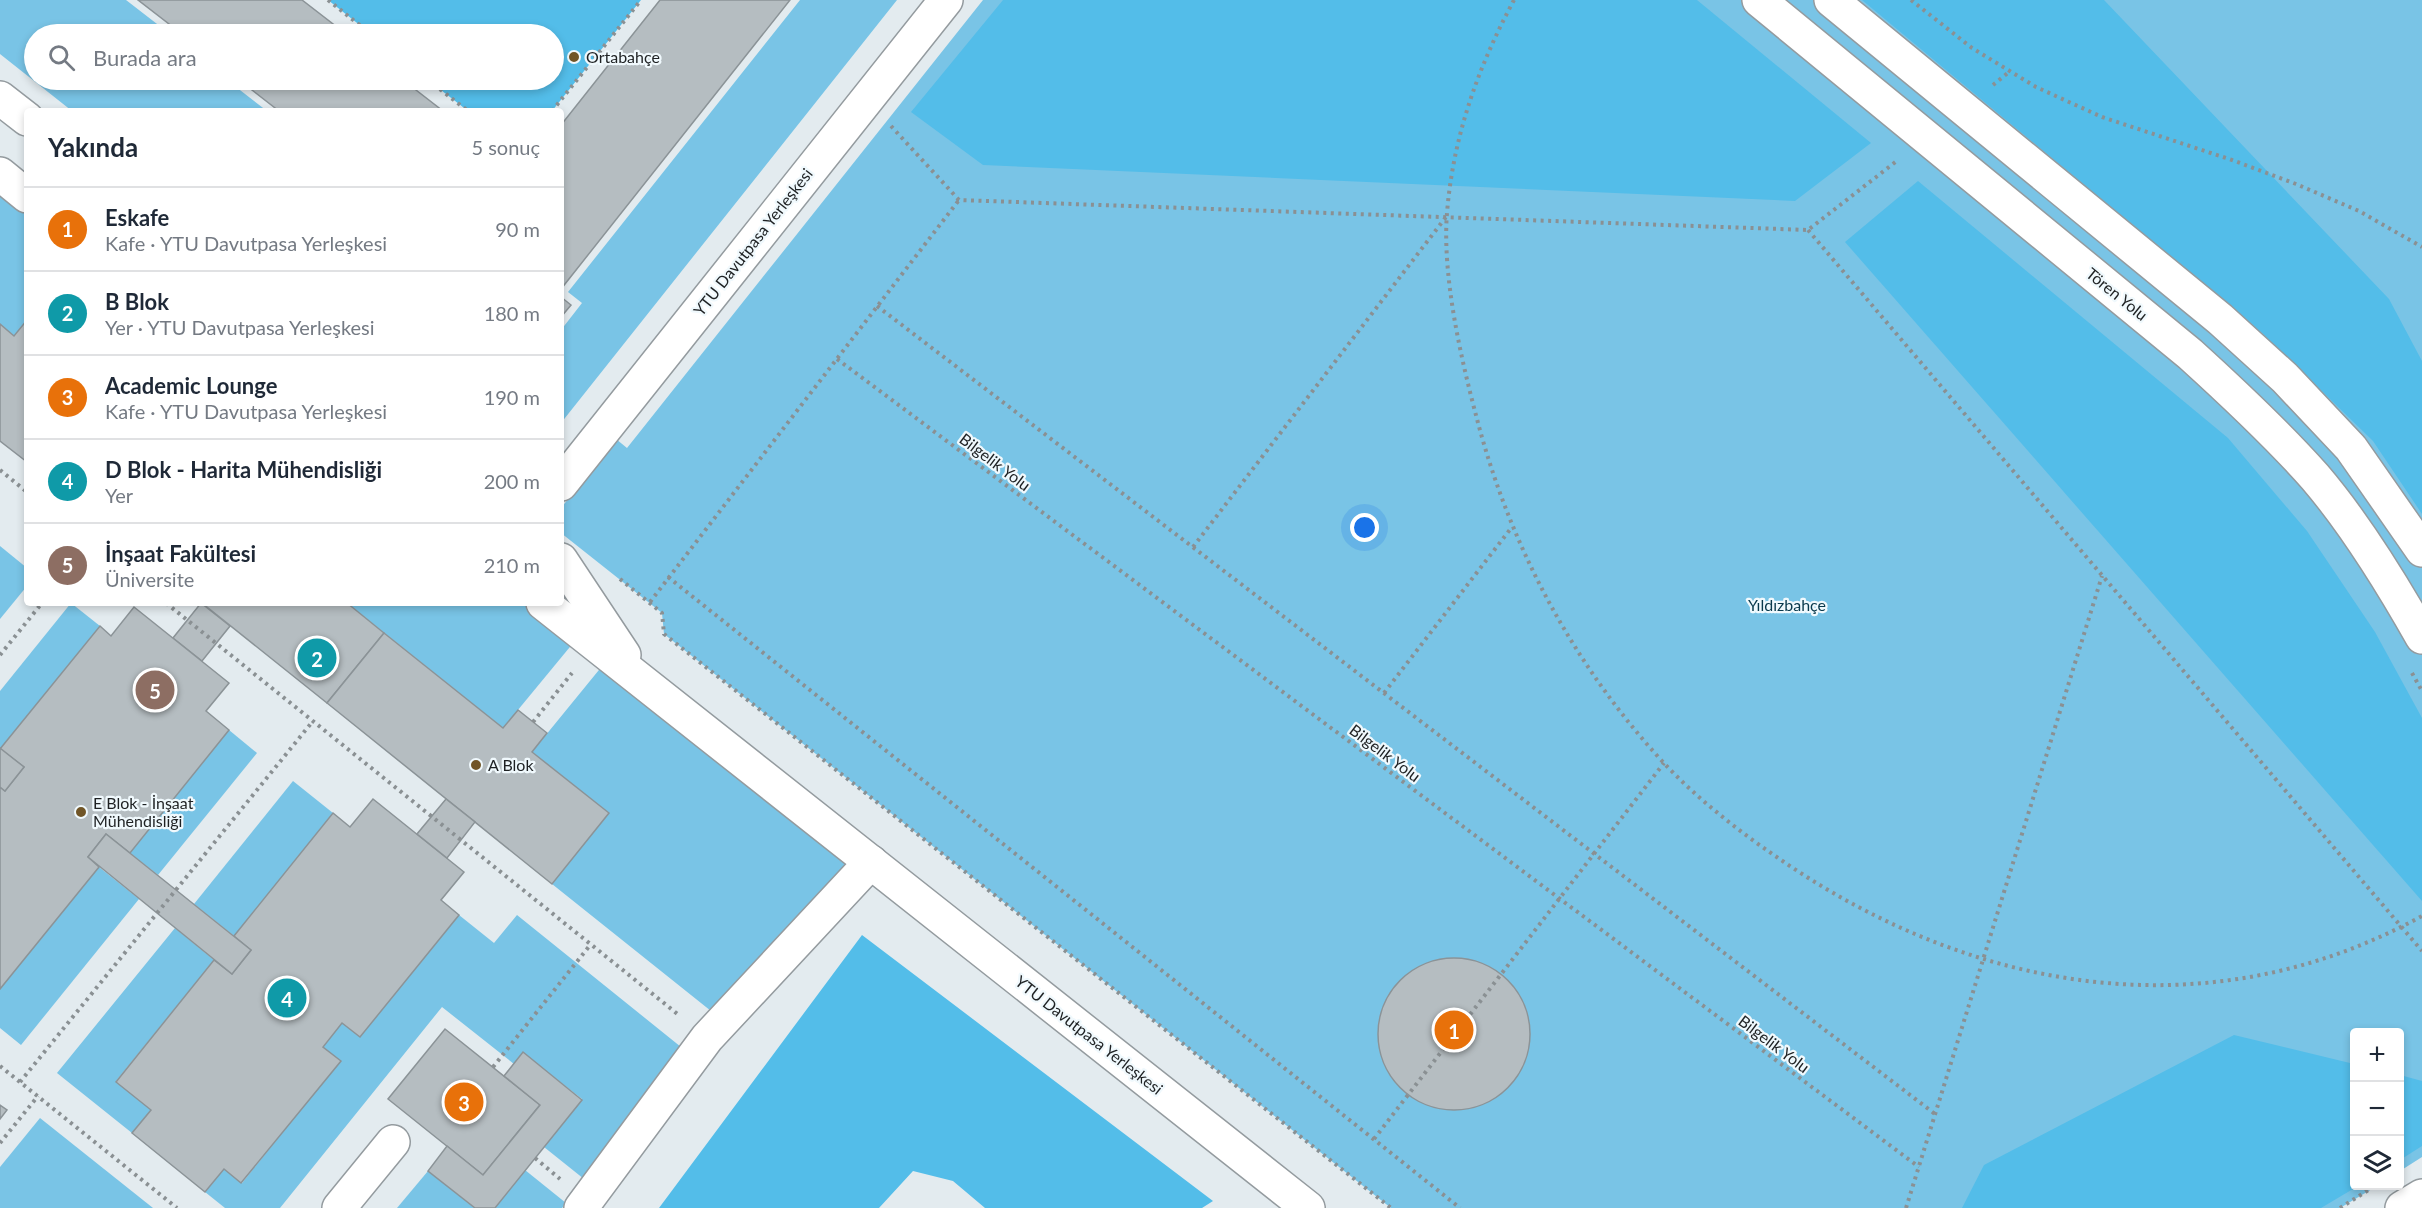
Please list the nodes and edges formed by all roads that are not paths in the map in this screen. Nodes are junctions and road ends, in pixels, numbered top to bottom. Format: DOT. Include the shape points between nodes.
graph roads {
  1 [pos="946,0"];
  2 [pos="1759,0"];
  3 [pos="1831,0"];
  4 [pos="0,98"];
  5 [pos="24,117"];
  6 [pos="0,174"];
  7 [pos="24,194"];
  8 [pos="564,480"];
  9 [pos="2422,550"];
  10 [pos="564,565"];
  11 [pos="547,606"];
  12 [pos="2422,637"];
  13 [pos="642,682"];
  14 [pos="871,862"];
  15 [pos="393,1142"];
  16 [pos="2422,1196"];
  17 [pos="339,1208"];
  18 [pos="581,1208"];
  19 [pos="1308,1208"];
  20 [pos="2402,1208"];
  1 -- 8 [label="street, YTU Davutpasa Yerleşkesi"];
  2 -- 12 [label="street, Tören Yolu" via="2190,354 2252,411 2316,478 2365,546"];
  3 -- 9 [label="street" via="2211,312 2284,378 2351,448"];
  4 -- 5 [label="street"];
  6 -- 7 [label="street"];
  10 -- 13 [label="street, YTU Davutpasa Yerleşkesi"];
  11 -- 13 [label="street, YTU Davutpasa Yerleşkesi"];
  13 -- 14 [label="street, YTU Davutpasa Yerleşkesi"];
  14 -- 18 [label="street" via="707,1038"];
  14 -- 19 [label="street, YTU Davutpasa Yerleşkesi"];
  15 -- 17 [label="street"];
  16 -- 20 [label="street"];
}
